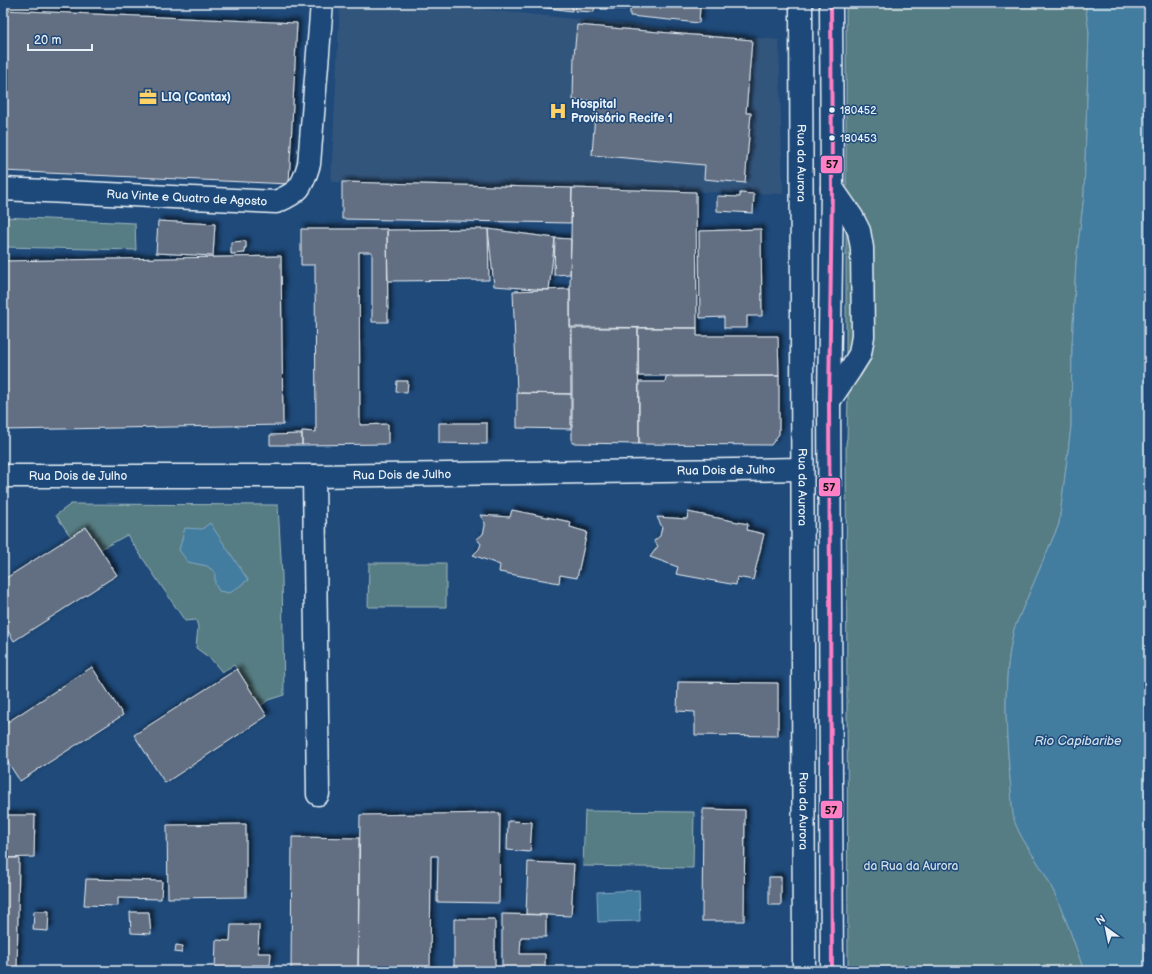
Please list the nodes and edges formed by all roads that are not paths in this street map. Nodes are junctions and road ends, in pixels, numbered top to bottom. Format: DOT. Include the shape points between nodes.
graph roads {
  1 [pos="322,3"];
  2 [pos="801,3"];
  3 [pos="831,3"];
  4 [pos="832,188"];
  5 [pos="3,189"];
  6 [pos="830,401"];
  7 [pos="802,469"];
  8 [pos="3,476"];
  9 [pos="314,476"];
  10 [pos="318,794"];
  11 [pos="804,971"];
  12 [pos="832,971"];
  1 -- 5 [label="main road, Rua Vinte e Quatro de Agosto" via="309,164 304,182 292,195 276,202"];
  2 -- 7 [label="main road, Rua da Aurora"];
  3 -- 4 [label="main road"];
  4 -- 6 [label="main road"];
  4 -- 6 [label="main road" via="859,231 862,248 862,336 860,354"];
  6 -- 12 [label="main road"];
  7 -- 9 [label="main road, Rua Dois de Julho"];
  7 -- 11 [label="main road, Rua da Aurora"];
  8 -- 9 [label="main road, Rua Dois de Julho"];
  9 -- 10 [label="main road"];
}
